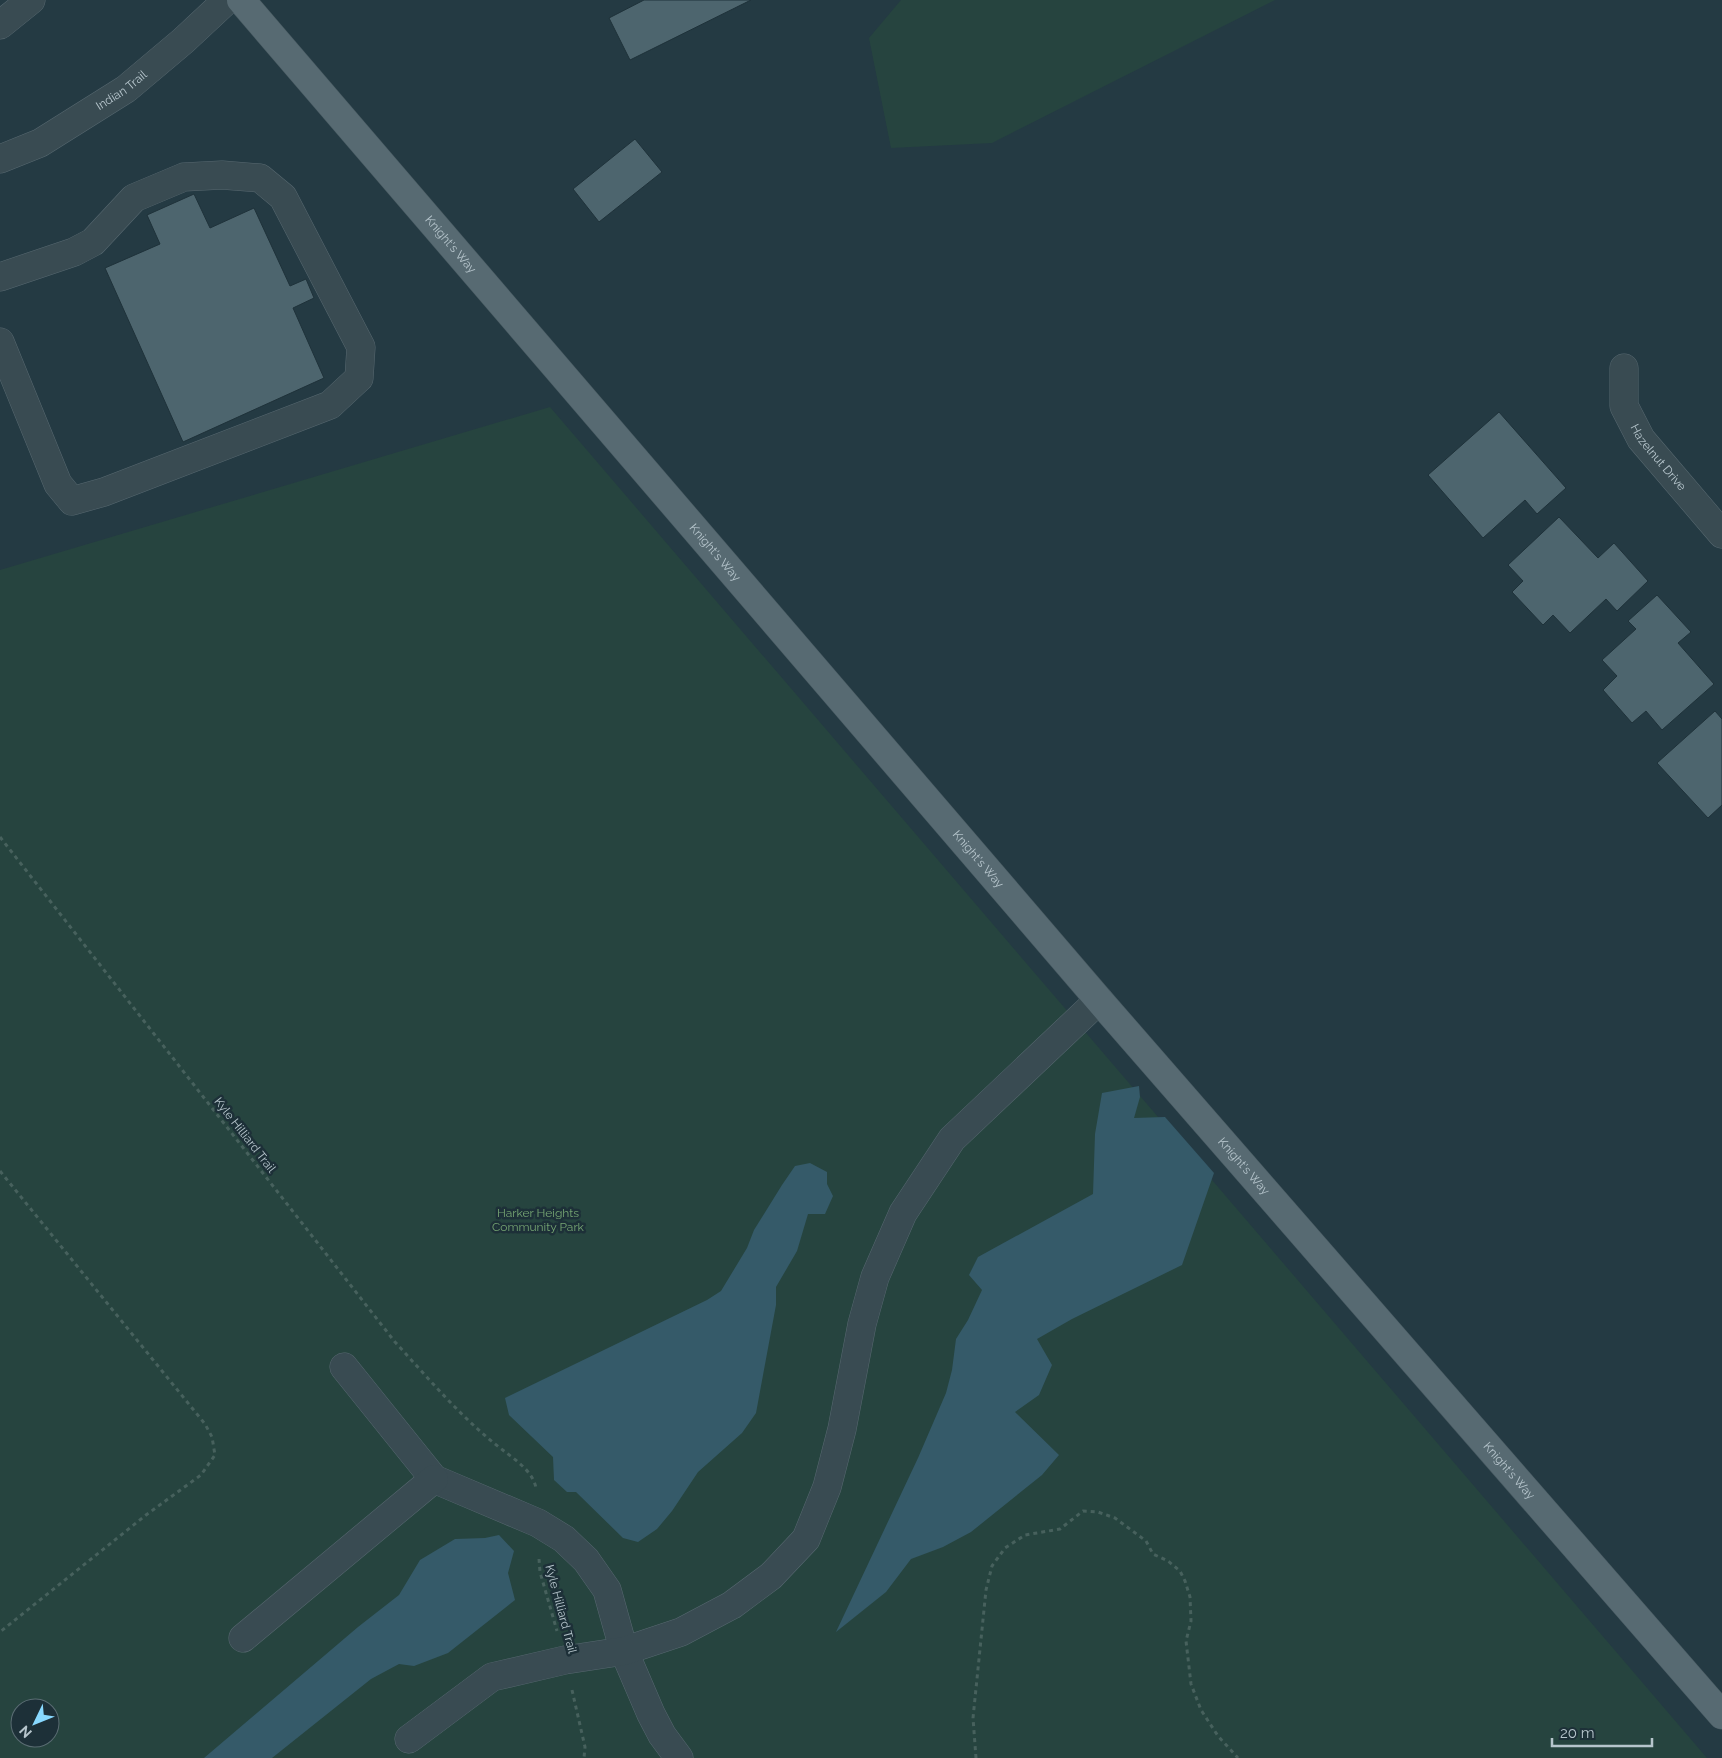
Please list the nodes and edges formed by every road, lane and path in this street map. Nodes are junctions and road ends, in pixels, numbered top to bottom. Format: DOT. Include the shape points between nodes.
graph roads {
  1 [pos="31,0"];
  2 [pos="227,0"];
  3 [pos="241,0"];
  4 [pos="0,26"];
  5 [pos="0,159"];
  6 [pos="0,277"];
  7 [pos="0,342"];
  8 [pos="1624,368"];
  9 [pos="1722,534"];
  10 [pos="0,837"];
  11 [pos="1099,1000"];
  12 [pos="0,1171"];
  13 [pos="344,1367"];
  14 [pos="434,1479"];
  15 [pos="538,1523"];
  16 [pos="0,1632"];
  17 [pos="242,1638"];
  18 [pos="624,1651"];
  19 [pos="565,1660"];
  20 [pos="1722,1715"];
  21 [pos="409,1739"];
  22 [pos="584,1758"];
  23 [pos="679,1758"];
  24 [pos="976,1758"];
  25 [pos="1238,1758"];
  1 -- 4 [label="street"];
  2 -- 5 [label="street, Indian Trail" via="126,89 40,143"];
  3 -- 11 [label="main road, Knight's Way"];
  6 -- 7 [label="street" via="74,252 93,242 134,198 184,177 260,178 283,197 361,347 359,378 330,404 104,492 72,500 58,484"];
  8 -- 9 [label="street, Hazelnut Drive" via="1624,406 1641,439"];
  10 -- 15 [label="path, Kyle Hilliard Trail" via="395,1342 455,1408 525,1468 536,1486"];
  11 -- 18 [label="street" via="952,1139 903,1213 875,1277 827,1488 806,1539 771,1576 732,1605 681,1632"];
  11 -- 20 [label="main road, Knight's Way"];
  12 -- 16 [label="path" via="205,1424 212,1437 215,1455 201,1475"];
  13 -- 14 [label="street"];
  14 -- 15 [label="street"];
  14 -- 17 [label="street"];
  15 -- 18 [label="street" via="564,1539 580,1554 607,1590"];
  15 -- 19 [label="path, Kyle Hilliard Trail" via="540,1572"];
  18 -- 19 [label="street"];
  18 -- 23 [label="street" via="651,1714"];
  19 -- 21 [label="street" via="492,1677"];
  19 -- 22 [label="path, Kyle Hilliard Trail" via="585,1747"];
  24 -- 25 [label="path" via="973,1718 986,1590 992,1566 1005,1548 1025,1535 1060,1529 1083,1511 1115,1518 1146,1541 1153,1554 1180,1571 1190,1597 1191,1621 1186,1641 1191,1684 1201,1710"];
}
